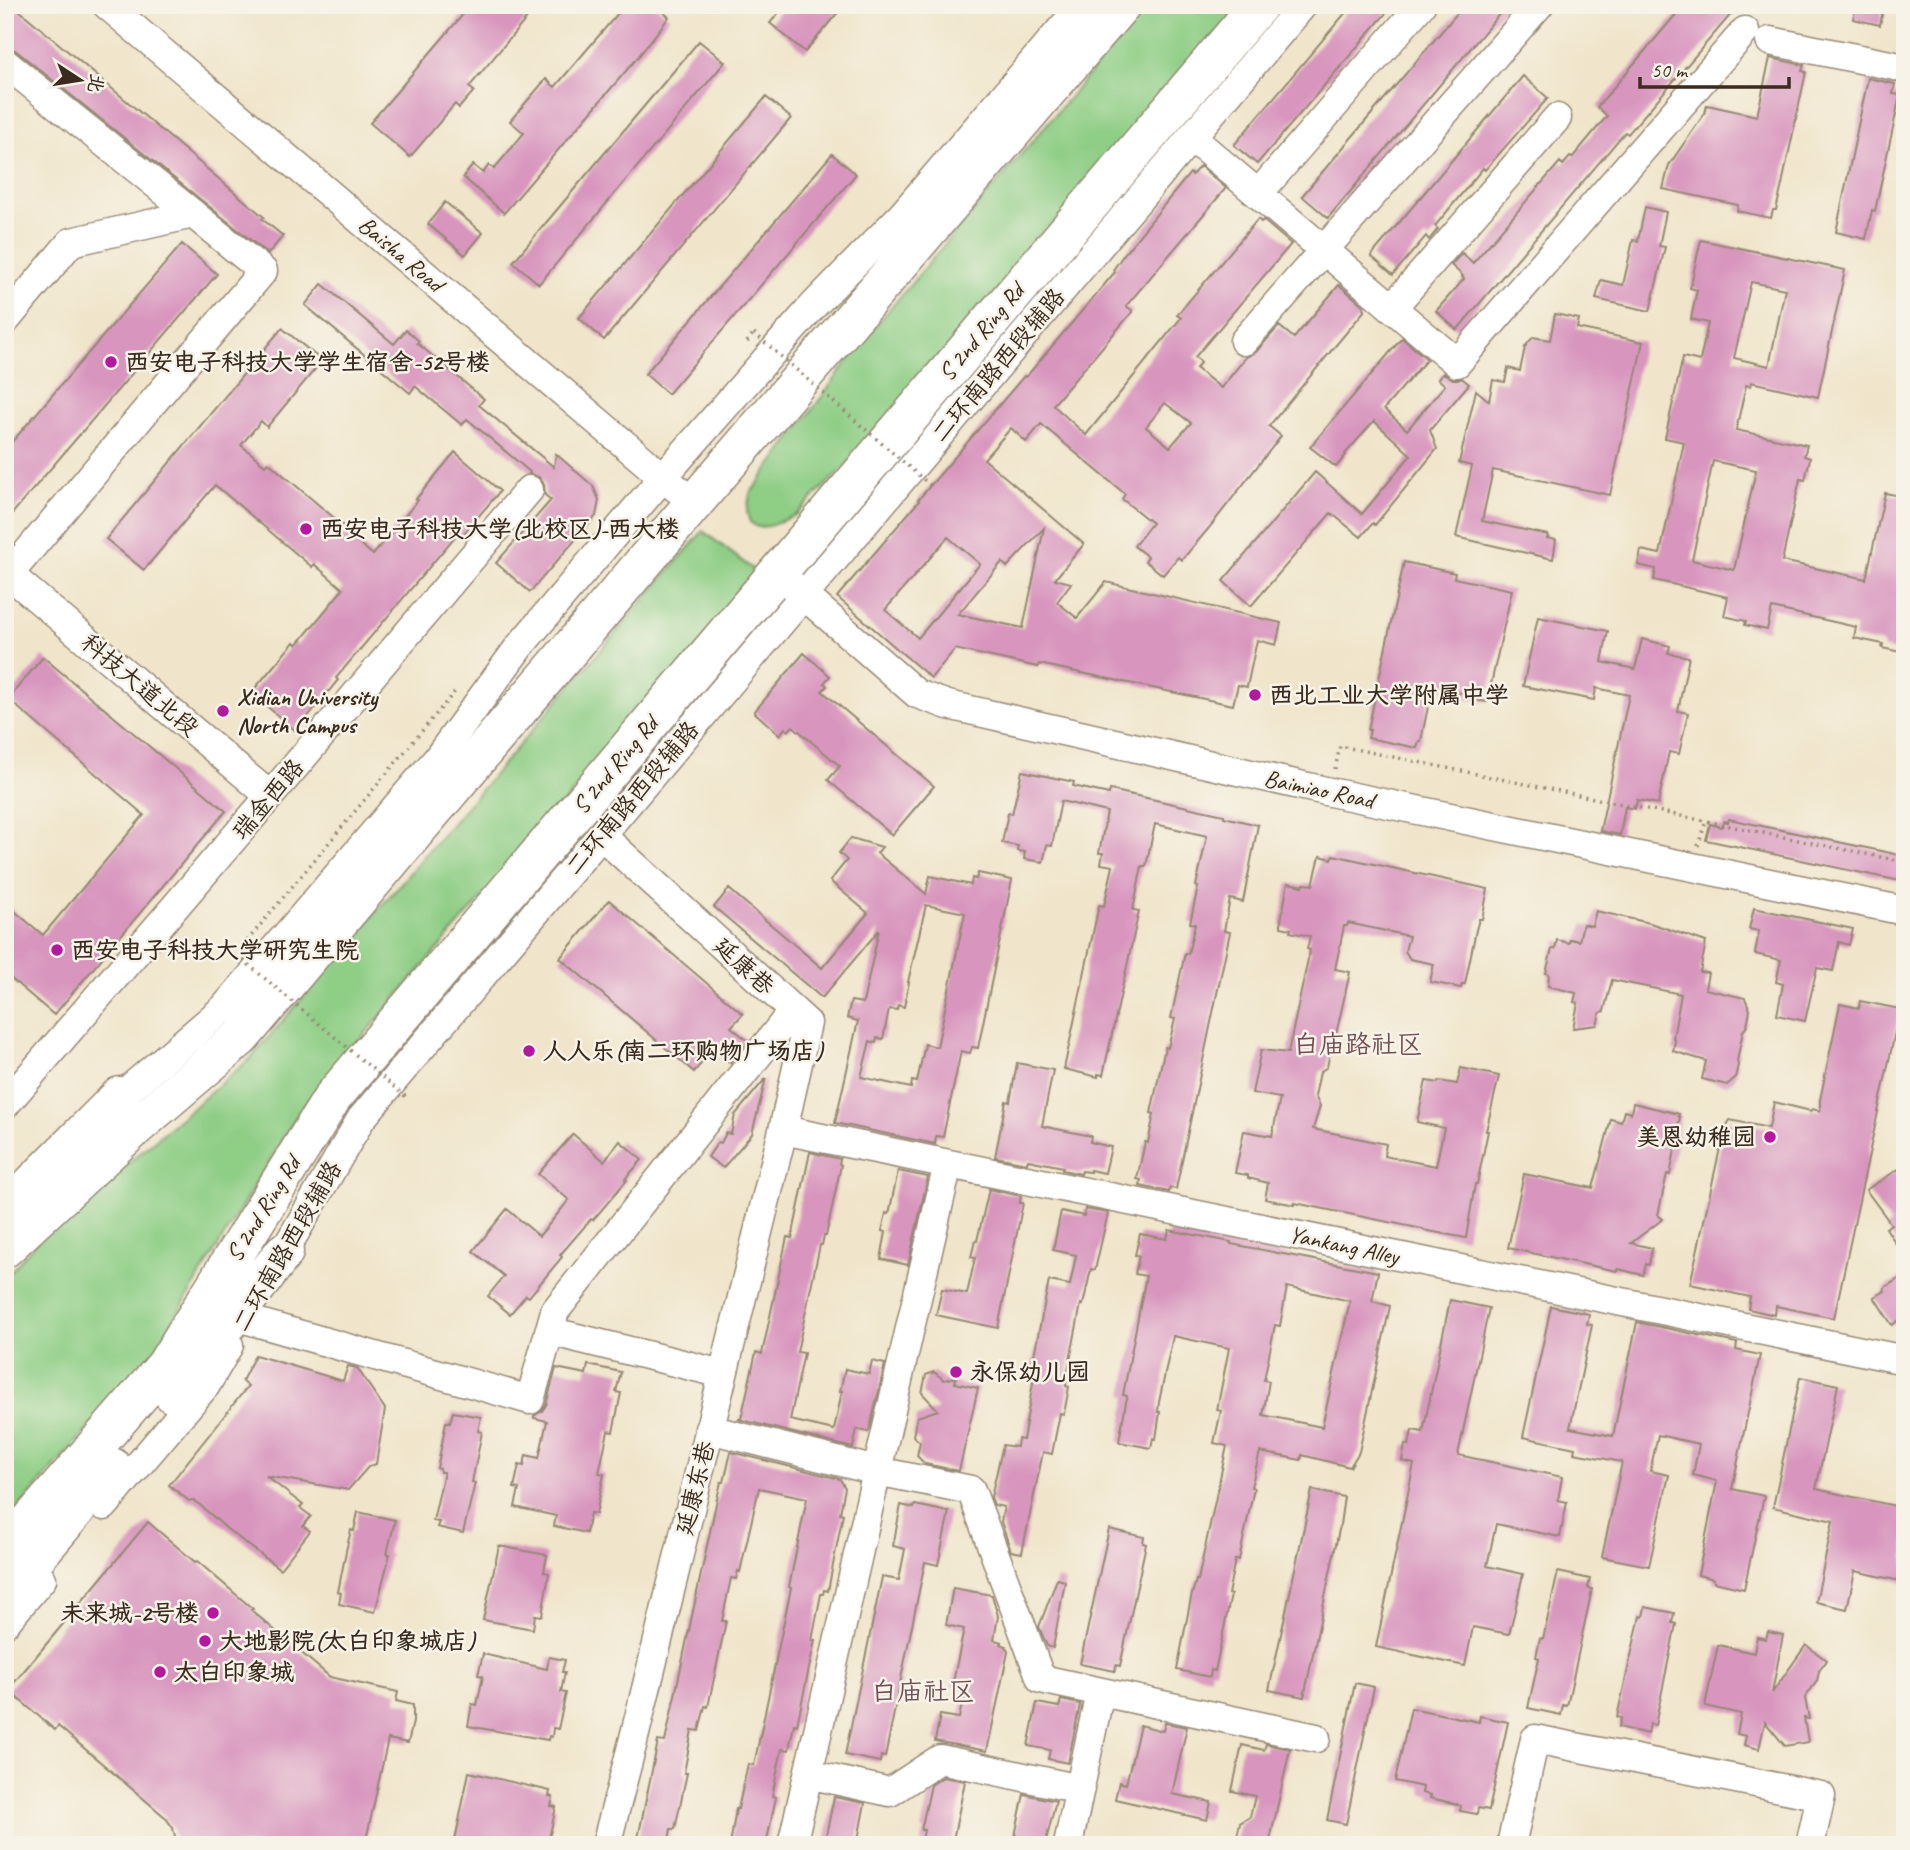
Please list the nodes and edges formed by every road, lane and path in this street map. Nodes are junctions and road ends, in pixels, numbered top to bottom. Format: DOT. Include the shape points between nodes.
graph roads {
  1 [pos="107,5"];
  2 [pos="1082,5"];
  3 [pos="1121,5"];
  4 [pos="1259,5"];
  5 [pos="1303,5"];
  6 [pos="1421,5"];
  7 [pos="1539,5"];
  8 [pos="5,62"];
  9 [pos="1905,68"];
  10 [pos="1556,118"];
  11 [pos="1191,138"];
  12 [pos="1258,194"];
  13 [pos="193,214"];
  14 [pos="1323,250"];
  15 [pos="1392,308"];
  16 [pos="5,321"];
  17 [pos="754,333"];
  18 [pos="1244,341"];
  19 [pos="663,477"];
  20 [pos="931,486"];
  21 [pos="529,490"];
  22 [pos="694,503"];
  23 [pos="6,575"];
  24 [pos="791,584"];
  25 [pos="457,688"];
  26 [pos="1330,792"];
  27 [pos="270,796"];
  28 [pos="601,835"];
  29 [pos="1905,862"];
  30 [pos="1905,911"];
  31 [pos="245,944"];
  32 [pos="236,955"];
  33 [pos="793,1011"];
  34 [pos="406,1097"];
  35 [pos="5,1105"];
  36 [pos="129,1111"];
  37 [pos="783,1130"];
  38 [pos="948,1164"];
  39 [pos="5,1194"];
  40 [pos="5,1211"];
  41 [pos="5,1222"];
  42 [pos="5,1248"];
  43 [pos="284,1252"];
  44 [pos="245,1319"];
  45 [pos="549,1331"];
  46 [pos="1905,1360"];
  47 [pos="175,1373"];
  48 [pos="723,1374"];
  49 [pos="709,1429"];
  50 [pos="877,1471"];
  51 [pos="5,1550"];
  52 [pos="5,1594"];
  53 [pos="5,1623"];
  54 [pos="1100,1692"];
  55 [pos="1316,1738"];
  56 [pos="808,1774"];
  57 [pos="1080,1789"];
  58 [pos="606,1845"];
  59 [pos="792,1845"];
  60 [pos="1068,1845"];
  61 [pos="1511,1845"];
  62 [pos="1810,1845"];
  1 -- 19 [label="street, Baisha Road"];
  2 -- 19 [label="street" via="902,215 814,304"];
  3 -- 22 [label="highway"];
  4 -- 24 [label="highway, S 2nd Ring Rd"];
  5 -- 11 [label="street, 二环南路西段辅路"];
  6 -- 12 [label="street"];
  7 -- 14 [label="street"];
  8 -- 13 [label="street"];
  9 -- 15 [label="street" via="1757,36 1457,363"];
  10 -- 15 [label="street"];
  11 -- 12 [label="street"];
  11 -- 24 [label="street, 二环南路西段辅路"];
  12 -- 14 [label="street"];
  13 -- 16 [label="street" via="71,243"];
  13 -- 23 [label="street" via="263,271"];
  14 -- 15 [label="street"];
  14 -- 18 [label="street"];
  17 -- 20 [label="path, bridge"];
  19 -- 22 [label="street, Baisha Road"];
  19 -- 36 [label="street" via="519,647 437,759 225,1008"];
  21 -- 27 [label="street, 瑞金西路"];
  22 -- 36 [label="highway" via="241,1037"];
  23 -- 27 [label="street, 科技大道北段"];
  24 -- 26 [label="street, Baimiao Road" via="917,694 948,705"];
  24 -- 28 [label="street, 二环南路西段辅路"];
  24 -- 47 [label="highway, S 2nd Ring Rd" via="333,1097 261,1212"];
  25 -- 31 [label="path"];
  26 -- 29 [label="path" via="1340,746"];
  26 -- 30 [label="street, Baimiao Road"];
  27 -- 35 [label="street, 瑞金西路"];
  28 -- 33 [label="street, 延康巷"];
  28 -- 43 [label="street, 二环南路西段辅路" via="360,1119"];
  32 -- 34 [label="path, bridge"];
  33 -- 37 [label="street, 延康巷" via="807,1023"];
  33 -- 45 [label="street" via="555,1311"];
  36 -- 39 [label="street"];
  36 -- 40 [label="highway"];
  36 -- 41 [label="highway"];
  36 -- 42 [label="highway"];
  37 -- 38 [label="street, Yankang Alley"];
  37 -- 48 [label="street, 延康东巷"];
  38 -- 46 [label="street, Yankang Alley"];
  38 -- 50 [label="street"];
  43 -- 44 [label="street, 二环南路西段辅路"];
  43 -- 47 [label="highway"];
  44 -- 45 [label="street" via="530,1400"];
  44 -- 53 [label="street, 二环南路西段辅路" via="206,1385"];
  45 -- 48 [label="street"];
  47 -- 51 [label="highway, S 2nd Ring Rd"];
  47 -- 52 [label="highway"];
  48 -- 49 [label="street, 延康东巷"];
  49 -- 50 [label="street"];
  49 -- 58 [label="street, 延康东巷"];
  50 -- 54 [label="street" via="971,1490 1041,1679"];
  50 -- 56 [label="street"];
  54 -- 55 [label="street"];
  54 -- 57 [label="street"];
  56 -- 57 [label="street" via="890,1792 940,1759"];
  56 -- 59 [label="street"];
  57 -- 60 [label="street"];
  61 -- 62 [label="street" via="1535,1738 1821,1796"];
}
